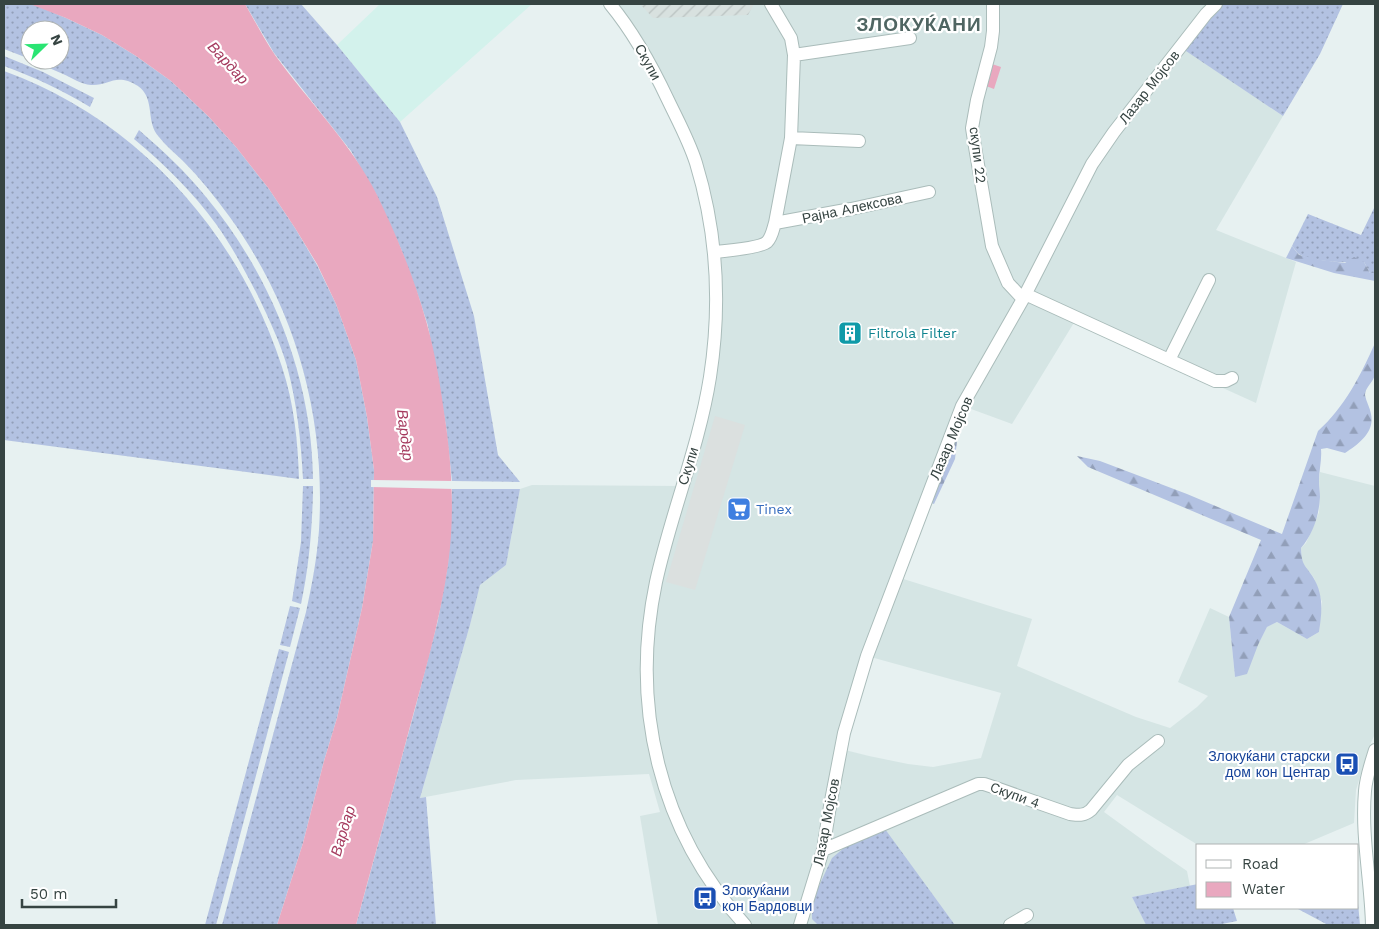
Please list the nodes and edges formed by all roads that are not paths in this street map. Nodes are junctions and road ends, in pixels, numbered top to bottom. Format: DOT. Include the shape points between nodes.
graph roads {
  1 [pos="610,4"];
  2 [pos="771,4"];
  3 [pos="993,4"];
  4 [pos="1216,4"];
  5 [pos="910,38"];
  6 [pos="794,55"];
  7 [pos="791,138"];
  8 [pos="859,141"];
  9 [pos="929,192"];
  10 [pos="775,223"];
  11 [pos="714,252"];
  12 [pos="1209,280"];
  13 [pos="1024,296"];
  14 [pos="1169,360"];
  15 [pos="1232,378"];
  16 [pos="1158,741"];
  17 [pos="1375,750"];
  18 [pos="824,850"];
  19 [pos="1027,915"];
  20 [pos="745,925"];
  21 [pos="800,925"];
  22 [pos="1010,925"];
  23 [pos="1372,925"];
  1 -- 11 [label="street, Скупи" via="641,47 659,80 696,162"];
  2 -- 6 [label="street" via="791,38"];
  3 -- 13 [label="street, скупи 22" via="994,31 972,128 992,246 1008,283"];
  4 -- 13 [label="street, Лазар Мојсов" via="1092,164"];
  5 -- 6 [label="street"];
  6 -- 7 [label="street"];
  7 -- 8 [label="street"];
  7 -- 10 [label="street"];
  9 -- 10 [label="street, Рајна Алексова"];
  10 -- 11 [label="street" via="771,236 760,246"];
  11 -- 20 [label="street, Скупи" via="710,377 702,420 666,542 649,618 647,697 654,746 675,815 711,882"];
  12 -- 14 [label="street"];
  13 -- 14 [label="street"];
  13 -- 18 [label="street, Лазар Мојсов" via="962,406 867,656 844,733"];
  14 -- 15 [label="street" via="1216,381"];
  16 -- 18 [label="street, Cкупи 4" via="1128,765 1092,810 1083,815 1059,811 980,784"];
  17 -- 23 [label="street" via="1364,790"];
  18 -- 21 [label="street, Лазар Мојсов"];
  19 -- 22 [label="street"];
}
